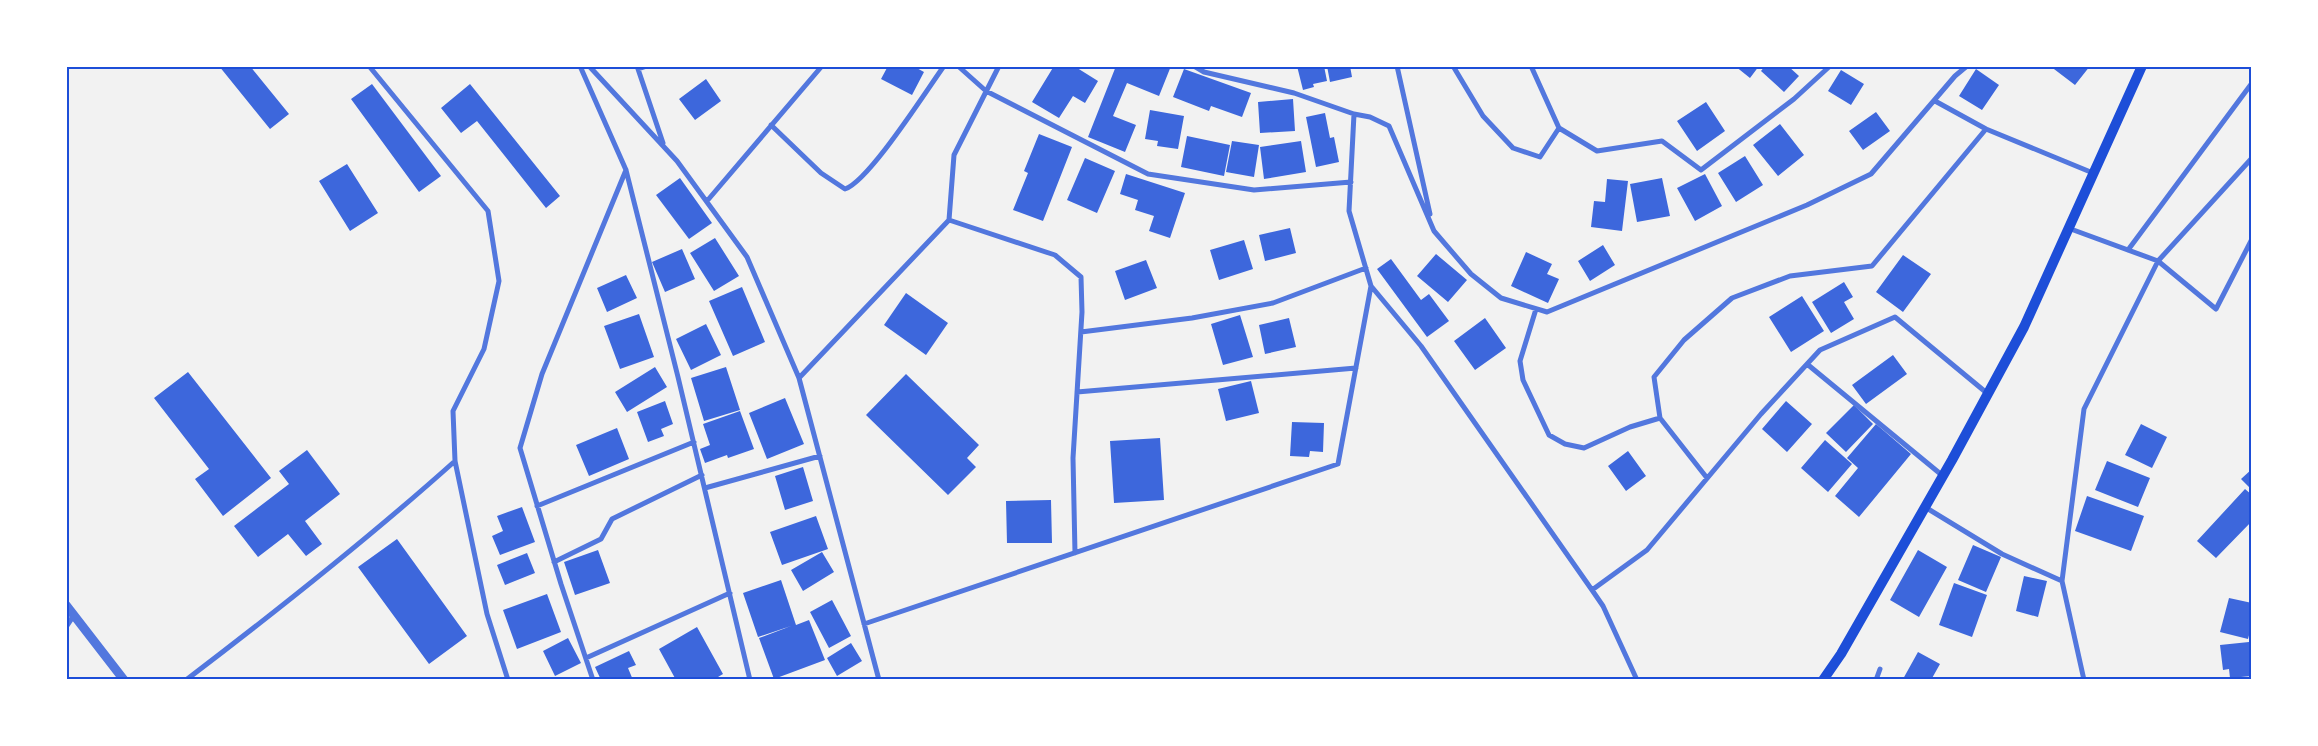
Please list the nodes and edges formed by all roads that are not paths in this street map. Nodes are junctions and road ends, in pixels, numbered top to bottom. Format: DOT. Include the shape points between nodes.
graph roads {
  1 [pos="369,66"];
  2 [pos="580,66"];
  3 [pos="589,66"];
  4 [pos="647,66"];
  5 [pos="822,66"];
  6 [pos="944,66"];
  7 [pos="958,66"];
  8 [pos="999,66"];
  9 [pos="1194,66"];
  10 [pos="1396,66"];
  11 [pos="1453,66"];
  12 [pos="1531,66"];
  13 [pos="1830,66"];
  14 [pos="1967,66"];
  15 [pos="2142,66"];
  16 [pos="638,67"];
  17 [pos="2252,83"];
  18 [pos="986,91"];
  19 [pos="1935,101"];
  20 [pos="1354,114"];
  21 [pos="770,125"];
  22 [pos="1559,128"];
  23 [pos="1986,130"];
  24 [pos="664,146"];
  25 [pos="2252,158"];
  26 [pos="626,170"];
  27 [pos="2093,173"];
  28 [pos="1351,182"];
  29 [pos="707,201"];
  30 [pos="949,220"];
  31 [pos="2068,228"];
  32 [pos="1434,230"];
  33 [pos="2252,239"];
  34 [pos="2128,250"];
  35 [pos="2244,254"];
  36 [pos="2252,256"];
  37 [pos="2158,261"];
  38 [pos="1366,268"];
  39 [pos="1371,286"];
  40 [pos="1536,309"];
  41 [pos="1081,332"];
  42 [pos="1807,364"];
  43 [pos="1356,368"];
  44 [pos="799,378"];
  45 [pos="1077,392"];
  46 [pos="1988,394"];
  47 [pos="1660,418"];
  48 [pos="694,442"];
  49 [pos="820,456"];
  50 [pos="456,461"];
  51 [pos="702,475"];
  52 [pos="1943,476"];
  53 [pos="1707,478"];
  54 [pos="705,488"];
  55 [pos="537,506"];
  56 [pos="1925,507"];
  57 [pos="1075,553"];
  58 [pos="554,562"];
  59 [pos="2062,581"];
  60 [pos="1592,590"];
  61 [pos="730,593"];
  62 [pos="66,605"];
  63 [pos="74,615"];
  64 [pos="864,624"];
  65 [pos="66,627"];
  66 [pos="586,658"];
  67 [pos="1880,669"];
  68 [pos="124,680"];
  69 [pos="186,680"];
  70 [pos="508,680"];
  71 [pos="593,680"];
  72 [pos="750,680"];
  73 [pos="879,680"];
  74 [pos="1637,680"];
  75 [pos="1823,680"];
  76 [pos="1876,680"];
  77 [pos="2084,680"];
  1 -- 50 [label="street" via="488,211 499,281 484,349 453,411"];
  2 -- 26 [label="street"];
  3 -- 24 [label="street"];
  4 -- 16 [label="street"];
  5 -- 21 [label="street"];
  6 -- 21 [label="street" via="872,166 853,186 845,189 821,173"];
  7 -- 18 [label="street"];
  8 -- 18 [label="street"];
  9 -- 20 [label="street" via="1204,72 1294,93"];
  10 -- 32 [label="street"];
  11 -- 22 [label="street" via="1483,116 1512,148 1540,157"];
  12 -- 22 [label="street"];
  13 -- 22 [label="street" via="1794,99 1701,170 1662,141 1597,151"];
  14 -- 19 [label="street"];
  15 -- 27 [label="main road"];
  16 -- 24 [label="street"];
  17 -- 34 [label="street"];
  18 -- 28 [label="street" via="1148,174 1254,190"];
  18 -- 30 [label="street" via="954,155"];
  19 -- 23 [label="street"];
  19 -- 40 [label="street" via="1871,174 1807,205 1547,312"];
  20 -- 28 [label="street"];
  20 -- 32 [label="street" via="1389,126"];
  21 -- 29 [label="street"];
  23 -- 27 [label="street"];
  23 -- 47 [label="street" via="1872,266 1790,276 1732,298 1711,316 1684,340 1654,377"];
  24 -- 29 [label="street"];
  25 -- 37 [label="street"];
  26 -- 48 [label="street"];
  26 -- 55 [label="street" via="542,374 520,448"];
  27 -- 31 [label="main road"];
  28 -- 38 [label="street" via="1349,211"];
  29 -- 44 [label="street" via="747,258"];
  30 -- 41 [label="street" via="1055,255 1081,276"];
  30 -- 44 [label="street"];
  31 -- 34 [label="street"];
  31 -- 46 [label="main road" via="2024,327"];
  32 -- 40 [label="street" via="1471,274 1501,298"];
  33 -- 35 [label="street"];
  34 -- 37 [label="street"];
  35 -- 36 [label="street"];
  35 -- 37 [label="street" via="2216,309"];
  37 -- 59 [label="street" via="2084,410"];
  38 -- 39 [label="street"];
  38 -- 41 [label="street" via="1273,303 1192,318"];
  39 -- 43 [label="street"];
  39 -- 60 [label="street" via="1421,346"];
  40 -- 47 [label="street" via="1520,360 1523,380 1550,435 1565,444 1584,448 1630,427"];
  41 -- 45 [label="street"];
  42 -- 46 [label="street" via="1820,350 1895,317"];
  42 -- 52 [label="street"];
  42 -- 53 [label="street"];
  43 -- 45 [label="street"];
  43 -- 57 [label="street" via="1338,464"];
  44 -- 49 [label="street"];
  45 -- 57 [label="street" via="1073,458"];
  46 -- 52 [label="main road"];
  47 -- 53 [label="street"];
  48 -- 51 [label="street"];
  48 -- 55 [label="street"];
  49 -- 54 [label="street"];
  49 -- 64 [label="street"];
  50 -- 69 [label="street" via="408,504"];
  50 -- 70 [label="street" via="487,614"];
  51 -- 54 [label="street"];
  51 -- 58 [label="street" via="612,519 601,539"];
  52 -- 56 [label="main road"];
  53 -- 60 [label="street" via="1647,550"];
  54 -- 61 [label="street"];
  55 -- 58 [label="street"];
  56 -- 59 [label="street" via="2002,554"];
  56 -- 75 [label="main road"];
  57 -- 64 [label="street"];
  58 -- 66 [label="street"];
  59 -- 77 [label="street"];
  60 -- 74 [label="street" via="1603,606"];
  61 -- 66 [label="street"];
  61 -- 72 [label="street"];
  62 -- 63 [label="street"];
  63 -- 65 [label="street"];
  63 -- 68 [label="street"];
  64 -- 73 [label="street"];
  66 -- 71 [label="street"];
  67 -- 76 [label="street"];
}
